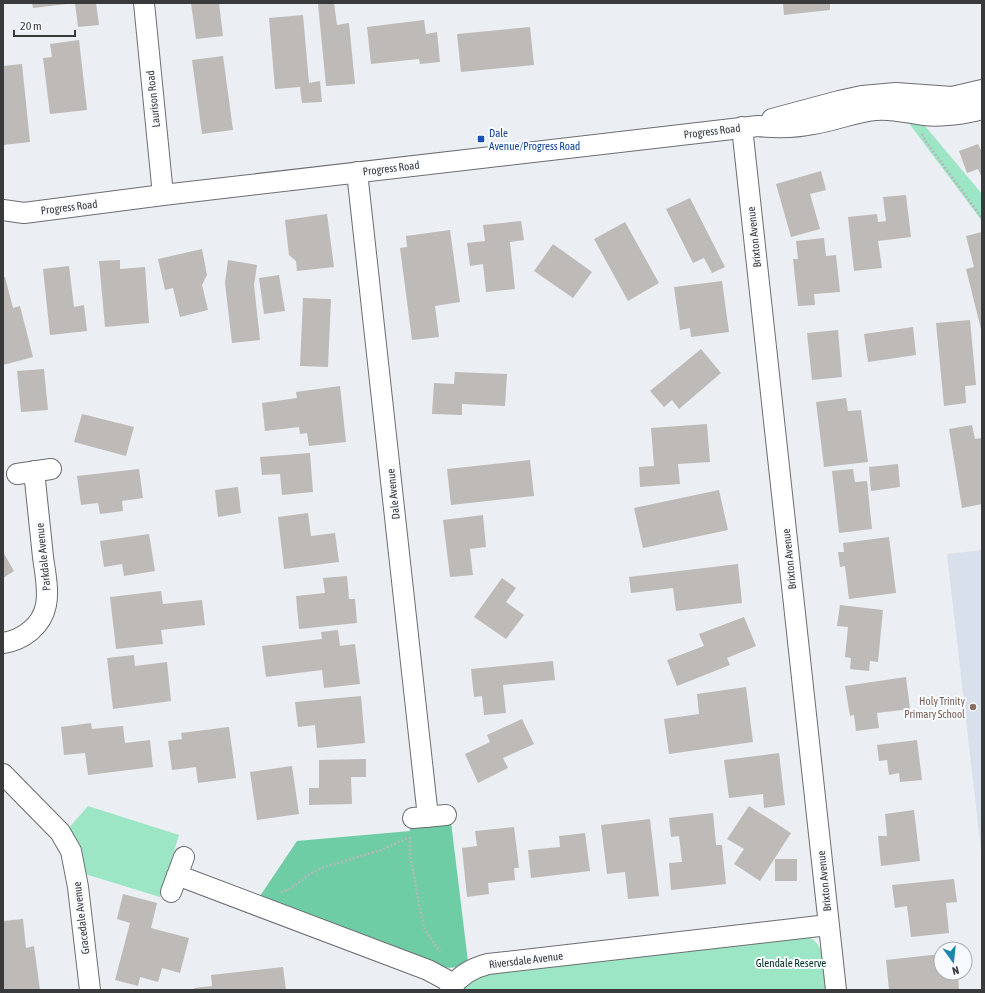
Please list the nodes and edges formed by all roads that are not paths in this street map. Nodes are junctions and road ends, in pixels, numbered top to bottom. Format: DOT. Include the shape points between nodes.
graph roads {
  1 [pos="144,3"];
  2 [pos="982,90"];
  3 [pos="982,109"];
  4 [pos="750,126"];
  5 [pos="357,172"];
  6 [pos="163,195"];
  7 [pos="3,210"];
  8 [pos="24,213"];
  9 [pos="3,222"];
  10 [pos="34,472"];
  11 [pos="3,643"];
  12 [pos="3,774"];
  13 [pos="424,822"];
  14 [pos="184,857"];
  15 [pos="828,925"];
  16 [pos="452,987"];
  17 [pos="90,990"];
  18 [pos="836,990"];
  1 -- 6 [label="street, Laurison Road"];
  2 -- 4 [label="street, Progress Road" via="952,97 896,93 848,98"];
  3 -- 4 [label="street, Progress Road" via="944,115 923,115 884,109 799,126"];
  4 -- 5 [label="street, Progress Road"];
  4 -- 15 [label="street, Brixton Avenue"];
  5 -- 6 [label="street, Progress Road"];
  5 -- 13 [label="street, Dale Avenue"];
  6 -- 8 [label="street, Progress Road"];
  7 -- 8 [label="street, Progress Road"];
  8 -- 9 [label="street, Progress Road"];
  10 -- 11 [label="street, Parkdale Avenue" via="47,586 46,606 39,623 30,632 19,639"];
  12 -- 17 [label="street, Gracedale Avenue" via="48,818 70,846 78,887"];
  14 -- 16 [label="street, Riversdale Avenue" via="174,884 428,970"];
  15 -- 16 [label="street, Riversdale Avenue" via="488,964 472,969"];
  15 -- 18 [label="street, Brixton Avenue"];
}
